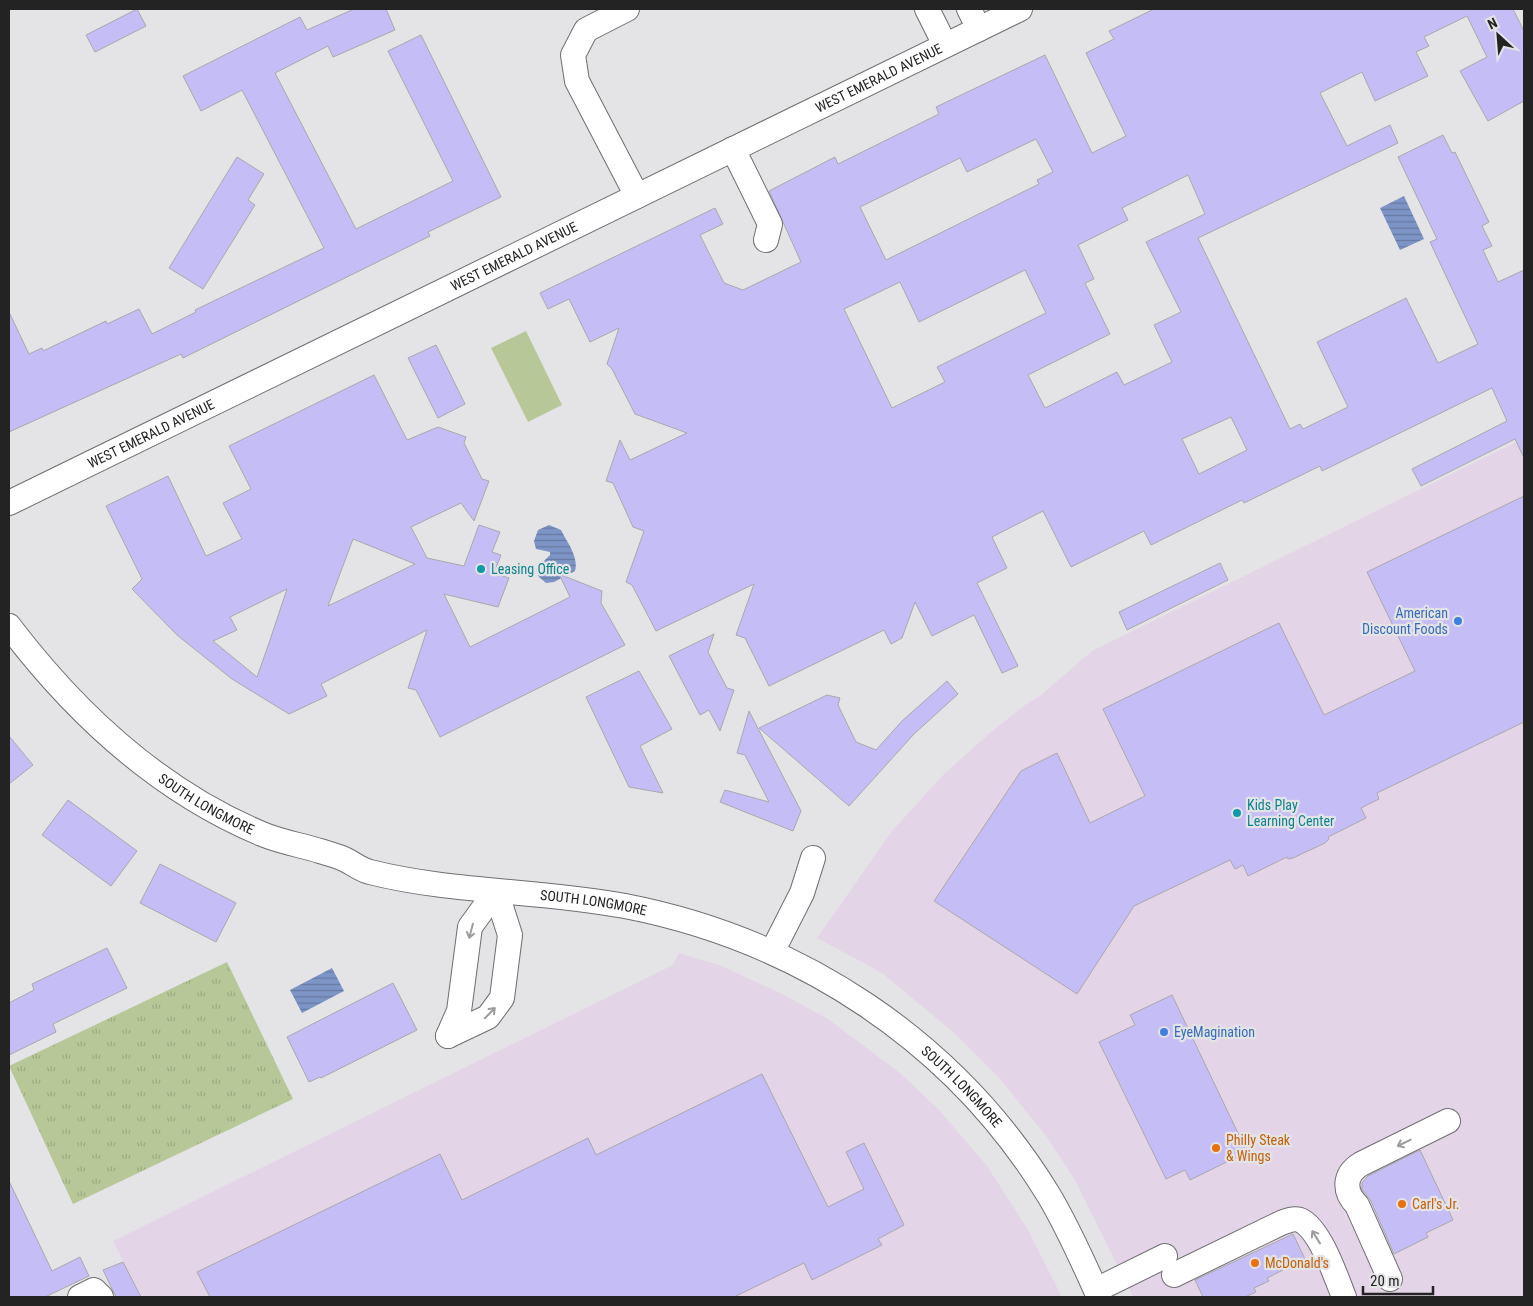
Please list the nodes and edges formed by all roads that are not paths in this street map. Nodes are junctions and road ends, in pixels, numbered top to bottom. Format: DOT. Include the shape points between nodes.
graph roads {
  1 [pos="627,9"];
  2 [pos="927,9"];
  3 [pos="1020,9"];
  4 [pos="974,19"];
  5 [pos="945,45"];
  6 [pos="733,149"];
  7 [pos="636,196"];
  8 [pos="766,240"];
  9 [pos="9,504"];
  10 [pos="9,626"];
  11 [pos="813,858"];
  12 [pos="496,891"];
  13 [pos="772,952"];
  14 [pos="1448,1121"];
  15 [pos="1390,1279"];
  16 [pos="1097,1294"];
  17 [pos="80,1297"];
  18 [pos="101,1297"];
  19 [pos="1344,1297"];
  1 -- 7 [label="street" via="586,30 573,55 577,82"];
  2 -- 5 [label="street"];
  3 -- 4 [label="street, WEST EMERALD AVENUE"];
  4 -- 5 [label="street, WEST EMERALD AVENUE"];
  5 -- 6 [label="street, WEST EMERALD AVENUE"];
  6 -- 7 [label="street, WEST EMERALD AVENUE"];
  6 -- 8 [label="street" via="770,224"];
  7 -- 9 [label="street, WEST EMERALD AVENUE"];
  10 -- 12 [label="street, SOUTH LONGMORE" via="63,692 123,749 160,777 232,819 264,835 346,860 365,872"];
  11 -- 13 [label="street" via="802,893"];
  12 -- 12 [label="street, one-way" via="470,927 459,1011 448,1036 488,1017 502,998 510,936"];
  12 -- 13 [label="street, SOUTH LONGMORE" via="566,897 661,914 733,936"];
  13 -- 16 [label="street, SOUTH LONGMORE" via="872,1007 963,1086 1046,1192 1064,1222"];
  14 -- 15 [label="street, one-way" via="1361,1164 1348,1178 1348,1195 1357,1205"];
  19 -- 16 [label="street, one-way" via="1320,1242 1301,1220 1279,1224"];
  17 -- 18 [label="street" via="94,1290"];
}
